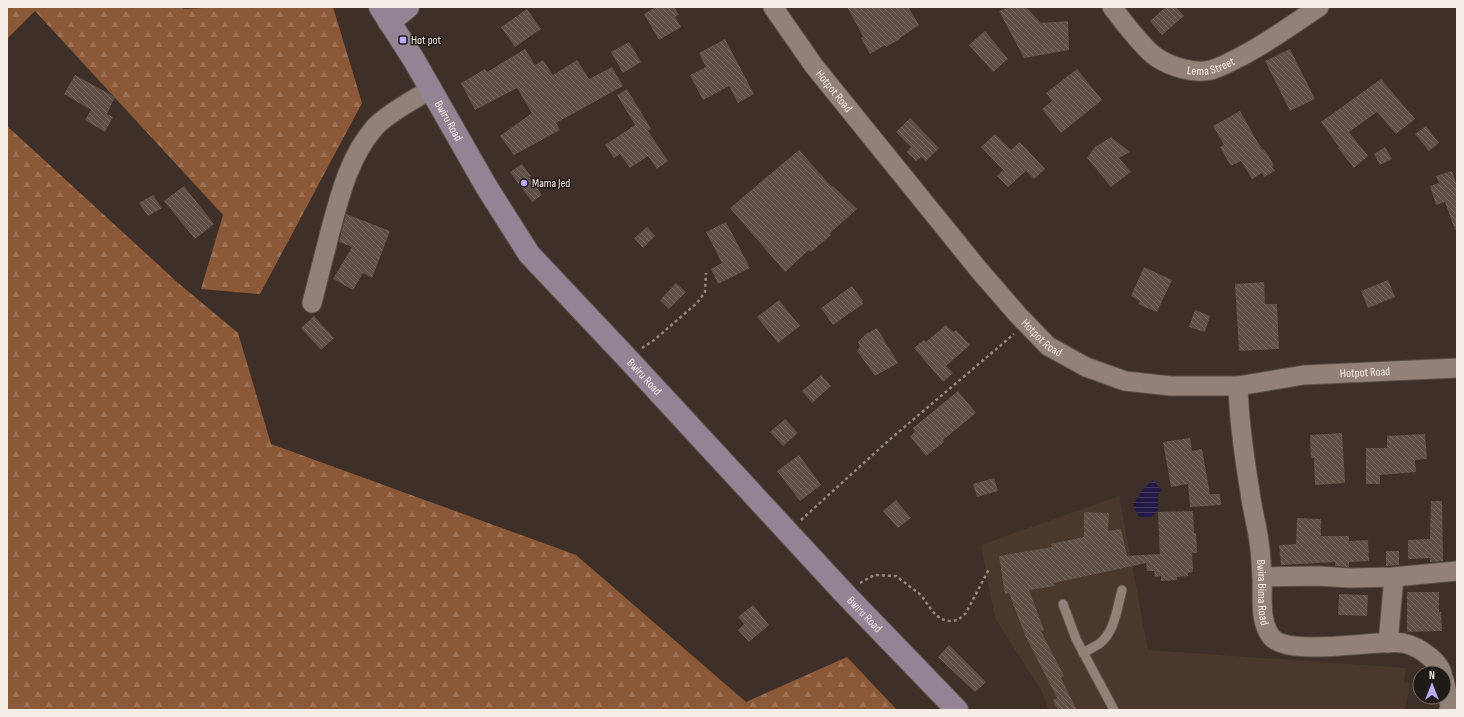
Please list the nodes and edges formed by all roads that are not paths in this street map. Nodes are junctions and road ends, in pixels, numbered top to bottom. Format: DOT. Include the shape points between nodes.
graph roads {
  1 [pos="408,7"];
  2 [pos="773,7"];
  3 [pos="1112,7"];
  4 [pos="1319,7"];
  5 [pos="385,14"];
  6 [pos="430,90"];
  7 [pos="312,303"];
  8 [pos="1457,368"];
  9 [pos="1238,386"];
  10 [pos="1457,571"];
  11 [pos="1262,576"];
  12 [pos="1394,576"];
  13 [pos="1122,590"];
  14 [pos="1063,604"];
  15 [pos="1388,642"];
  16 [pos="1083,653"];
  17 [pos="1437,665"];
  18 [pos="1457,688"];
  19 [pos="1449,708"];
  20 [pos="957,710"];
  21 [pos="1114,710"];
  1 -- 5 [label="main road"];
  2 -- 9 [label="street, Hotpot Road" via="814,66 978,270 1048,346 1086,367 1125,381 1171,386"];
  3 -- 4 [label="street, Lema Street" via="1156,57 1186,69 1202,71 1225,65 1265,43"];
  5 -- 6 [label="main road, Bwiru Road"];
  6 -- 7 [label="street" via="402,106 376,126 362,144 349,169 340,196"];
  6 -- 20 [label="main road, Bwiru Road" via="529,254 845,594"];
  8 -- 9 [label="street, Hotpot Road" via="1304,375"];
  9 -- 11 [label="street, Bwira Bima Road" via="1239,419 1259,541"];
  10 -- 12 [label="street"];
  11 -- 12 [label="street"];
  11 -- 15 [label="street, Bwira Bima Road" via="1266,627 1270,636 1280,644 1329,646"];
  12 -- 15 [label="street"];
  13 -- 16 [label="lane" via="1108,634 1100,644"];
  14 -- 16 [label="lane"];
  15 -- 17 [label="street, Bwira Bima Road" via="1416,647"];
  16 -- 21 [label="lane"];
  18 -- 19 [label="street"];
}
